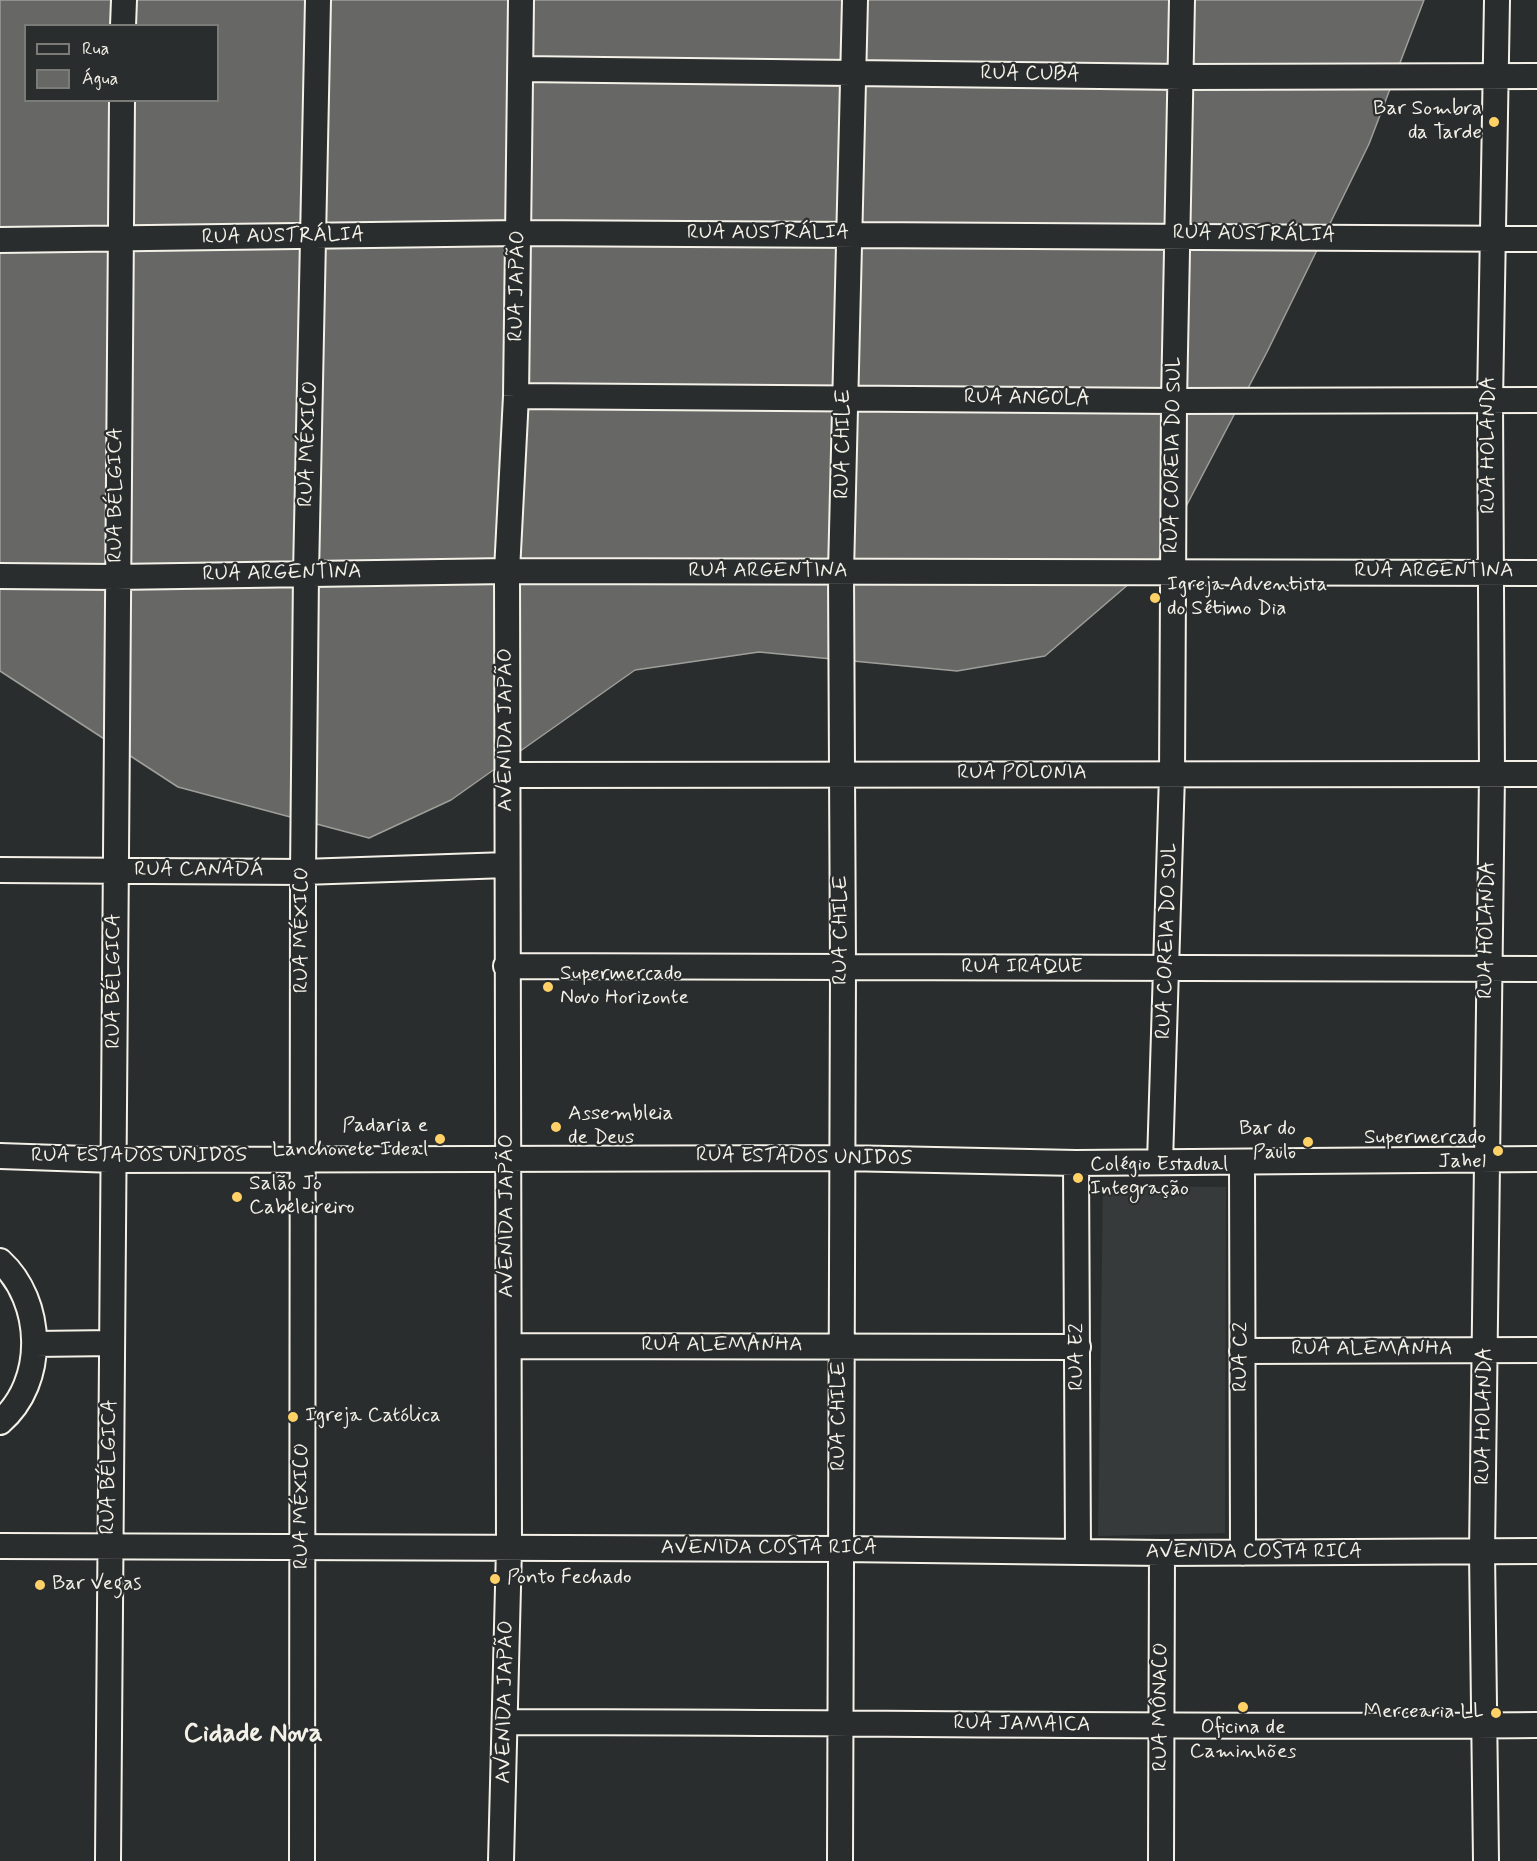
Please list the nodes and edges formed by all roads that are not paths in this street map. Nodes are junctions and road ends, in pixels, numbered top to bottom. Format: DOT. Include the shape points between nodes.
graph roads {
  1 [pos="124,0"];
  2 [pos="318,0"];
  3 [pos="522,0"];
  4 [pos="855,0"];
  5 [pos="1182,0"];
  6 [pos="1497,0"];
  7 [pos="123,24"];
  8 [pos="522,69"];
  9 [pos="855,72"];
  10 [pos="1496,76"];
  11 [pos="1537,76"];
  12 [pos="1182,77"];
  13 [pos="122,102"];
  14 [pos="519,233"];
  15 [pos="851,235"];
  16 [pos="1179,235"];
  17 [pos="315,237"];
  18 [pos="1493,238"];
  19 [pos="1537,238"];
  20 [pos="119,239"];
  21 [pos="0,240"];
  22 [pos="516,396"];
  23 [pos="844,397"];
  24 [pos="1537,400"];
  25 [pos="1174,401"];
  26 [pos="1490,401"];
  27 [pos="507,571"];
  28 [pos="841,572"];
  29 [pos="1172,572"];
  30 [pos="1489,573"];
  31 [pos="1537,573"];
  32 [pos="306,574"];
  33 [pos="0,576"];
  34 [pos="116,577"];
  35 [pos="840,773"];
  36 [pos="1492,774"];
  37 [pos="1537,774"];
  38 [pos="507,775"];
  39 [pos="1172,775"];
  40 [pos="507,865"];
  41 [pos="0,870"];
  42 [pos="115,871"];
  43 [pos="303,872"];
  44 [pos="507,966"];
  45 [pos="1168,967"];
  46 [pos="843,968"];
  47 [pos="1487,969"];
  48 [pos="1537,969"];
  49 [pos="0,1156"];
  50 [pos="508,1157"];
  51 [pos="303,1158"];
  52 [pos="842,1158"];
  53 [pos="1537,1159"];
  54 [pos="115,1160"];
  55 [pos="1486,1160"];
  56 [pos="1160,1162"];
  57 [pos="1242,1162"];
  58 [pos="1076,1163"];
  59 [pos="0,1261"];
  60 [pos="112,1343"];
  61 [pos="35,1344"];
  62 [pos="840,1345"];
  63 [pos="509,1346"];
  64 [pos="1078,1347"];
  65 [pos="1242,1350"];
  66 [pos="1486,1350"];
  67 [pos="1537,1350"];
  68 [pos="0,1422"];
  69 [pos="0,1546"];
  70 [pos="109,1547"];
  71 [pos="303,1548"];
  72 [pos="509,1548"];
  73 [pos="841,1549"];
  74 [pos="1537,1551"];
  75 [pos="1078,1552"];
  76 [pos="1482,1552"];
  77 [pos="1162,1553"];
  78 [pos="1243,1553"];
  79 [pos="506,1722"];
  80 [pos="839,1722"];
  81 [pos="1537,1725"];
  82 [pos="1162,1726"];
  83 [pos="1486,1726"];
  84 [pos="108,1861"];
  85 [pos="303,1861"];
  86 [pos="501,1861"];
  87 [pos="840,1861"];
  88 [pos="1161,1861"];
  89 [pos="1486,1861"];
  1 -- 7 [label="street"];
  2 -- 17 [label="street, RUA MÉXICO"];
  3 -- 8 [label="street, RUA JAPÃO"];
  4 -- 9 [label="street, RUA CHILE"];
  5 -- 12 [label="street, RUA COREIA DO SUL"];
  6 -- 10 [label="street, RUA HOLANDA"];
  8 -- 9 [label="street, RUA CUBA"];
  8 -- 14 [label="street, RUA JAPÃO"];
  9 -- 12 [label="street, RUA CUBA"];
  9 -- 15 [label="street, RUA CHILE"];
  10 -- 11 [label="street, RUA CUBA"];
  10 -- 12 [label="street, RUA CUBA"];
  10 -- 18 [label="street, RUA HOLANDA"];
  12 -- 16 [label="street, RUA COREIA DO SUL"];
  13 -- 20 [label="street, RUA BÉLGICA"];
  14 -- 15 [label="street, RUA AUSTRÁLIA"];
  14 -- 17 [label="street, RUA AUSTRÁLIA"];
  14 -- 22 [label="street, RUA JAPÃO"];
  15 -- 16 [label="street, RUA AUSTRÁLIA"];
  15 -- 23 [label="street, RUA CHILE"];
  16 -- 18 [label="street, RUA AUSTRÁLIA"];
  16 -- 25 [label="street, RUA COREIA DO SUL"];
  17 -- 20 [label="street, RUA AUSTRÁLIA"];
  17 -- 32 [label="street, RUA MÉXICO"];
  18 -- 19 [label="street, RUA AUSTRÁLIA"];
  18 -- 26 [label="street, RUA HOLANDA"];
  20 -- 21 [label="street, RUA AUSTRÁLIA"];
  20 -- 34 [label="street, RUA BÉLGICA"];
  22 -- 23 [label="street, RUA ANGOLA"];
  22 -- 27 [label="street, RUA JAPÃO"];
  23 -- 25 [label="street, RUA ANGOLA"];
  23 -- 28 [label="street, RUA CHILE"];
  24 -- 26 [label="street, RUA ANGOLA"];
  25 -- 26 [label="street, RUA ANGOLA"];
  25 -- 29 [label="street, RUA COREIA DO SUL"];
  26 -- 30 [label="street, RUA HOLANDA"];
  27 -- 28 [label="street, RUA ARGENTINA"];
  27 -- 32 [label="street, RUA ARGENTINA"];
  27 -- 38 [label="street, AVENIDA JAPÃO"];
  28 -- 29 [label="street, RUA ARGENTINA"];
  28 -- 35 [label="street, RUA CHILE"];
  29 -- 30 [label="street, RUA ARGENTINA"];
  29 -- 39 [label="street, RUA COREIA DO SUL"];
  30 -- 31 [label="street, RUA ARGENTINA"];
  30 -- 36 [label="street, RUA HOLANDA"];
  32 -- 34 [label="street, RUA ARGENTINA"];
  32 -- 43 [label="street, RUA MÉXICO"];
  33 -- 34 [label="street, RUA ARGENTINA"];
  34 -- 42 [label="street, RUA BÉLGICA"];
  35 -- 38 [label="street, RUA POLONIA"];
  35 -- 39 [label="street, RUA POLONIA"];
  35 -- 46 [label="street, RUA CHILE"];
  36 -- 37 [label="street, RUA POLONIA"];
  36 -- 39 [label="street, RUA POLONIA"];
  36 -- 47 [label="street, RUA HOLANDA"];
  38 -- 40 [label="street, AVENIDA JAPÃO"];
  39 -- 45 [label="street, RUA COREIA DO SUL"];
  40 -- 43 [label="street, RUA CANADÁ"];
  40 -- 44 [label="street, AVENIDA JAPÃO"];
  41 -- 42 [label="street, RUA CANADÁ"];
  42 -- 43 [label="street, RUA CANADÁ"];
  42 -- 54 [label="street, RUA BÉLGICA"];
  43 -- 51 [label="street, RUA MÉXICO"];
  44 -- 46 [label="street, RUA IRAQUE"];
  44 -- 50 [label="street, AVENIDA JAPÃO"];
  45 -- 46 [label="street, RUA IRAQUE"];
  45 -- 47 [label="street, RUA IRAQUE"];
  45 -- 56 [label="street, RUA COREIA DO SUL"];
  46 -- 52 [label="street, RUA CHILE"];
  47 -- 48 [label="street, RUA IRAQUE"];
  47 -- 55 [label="street, RUA HOLANDA"];
  49 -- 54 [label="street, RUA ESTADOS UNIDOS"];
  50 -- 51 [label="street, RUA ESTADOS UNIDOS"];
  50 -- 52 [label="street, RUA ESTADOS UNIDOS"];
  50 -- 63 [label="street, AVENIDA JAPÃO"];
  51 -- 54 [label="street, RUA ESTADOS UNIDOS"];
  51 -- 71 [label="street, RUA MÉXICO"];
  52 -- 58 [label="street, RUA ESTADOS UNIDOS"];
  52 -- 62 [label="street, RUA CHILE"];
  53 -- 55 [label="street, RUA ESTADOS UNIDOS"];
  54 -- 60 [label="street, RUA BÉLGICA"];
  55 -- 57 [label="street, RUA ESTADOS UNIDOS"];
  55 -- 66 [label="street, RUA HOLANDA"];
  56 -- 57 [label="street, RUA ESTADOS UNIDOS"];
  56 -- 58 [label="street, RUA ESTADOS UNIDOS"];
  57 -- 65 [label="street, RUA C2"];
  58 -- 64 [label="street, RUA E2"];
  59 -- 61 [label="street" via="23,1291 32,1316"];
  60 -- 61 [label="street"];
  60 -- 70 [label="street, RUA BÉLGICA"];
  61 -- 68 [label="street" via="21,1396"];
  62 -- 63 [label="street, RUA ALEMANHA"];
  62 -- 64 [label="street, RUA ALEMANHA"];
  62 -- 73 [label="street, RUA CHILE"];
  63 -- 72 [label="street, AVENIDA JAPÃO"];
  64 -- 75 [label="street, RUA E2"];
  65 -- 66 [label="street, RUA ALEMANHA"];
  65 -- 78 [label="street, RUA C2"];
  66 -- 67 [label="street, RUA ALEMANHA"];
  66 -- 76 [label="street, RUA HOLANDA"];
  69 -- 70 [label="street, AVENIDA COSTA RICA"];
  70 -- 71 [label="street, AVENIDA COSTA RICA"];
  70 -- 84 [label="street, RUA BÉLGICA"];
  71 -- 72 [label="street, AVENIDA COSTA RICA"];
  71 -- 85 [label="street, RUA MÉXICO"];
  72 -- 73 [label="street, AVENIDA COSTA RICA"];
  72 -- 79 [label="street, AVENIDA JAPÃO"];
  73 -- 75 [label="street, AVENIDA COSTA RICA"];
  73 -- 80 [label="street, RUA CHILE"];
  74 -- 76 [label="street, AVENIDA COSTA RICA"];
  75 -- 77 [label="street, AVENIDA COSTA RICA"];
  76 -- 78 [label="street, AVENIDA COSTA RICA"];
  76 -- 83 [label="street, RUA HOLANDA"];
  77 -- 78 [label="street, AVENIDA COSTA RICA"];
  77 -- 82 [label="street, RUA MÔNACO"];
  79 -- 80 [label="street, RUA JAMAICA"];
  79 -- 86 [label="street, AVENIDA JAPÃO"];
  80 -- 82 [label="street, RUA JAMAICA"];
  80 -- 87 [label="street, RUA CHILE"];
  81 -- 83 [label="street, RUA JAMAICA"];
  82 -- 83 [label="street, RUA JAMAICA"];
  82 -- 88 [label="street, RUA MÔNACO"];
  83 -- 89 [label="street, RUA HOLANDA"];
}
